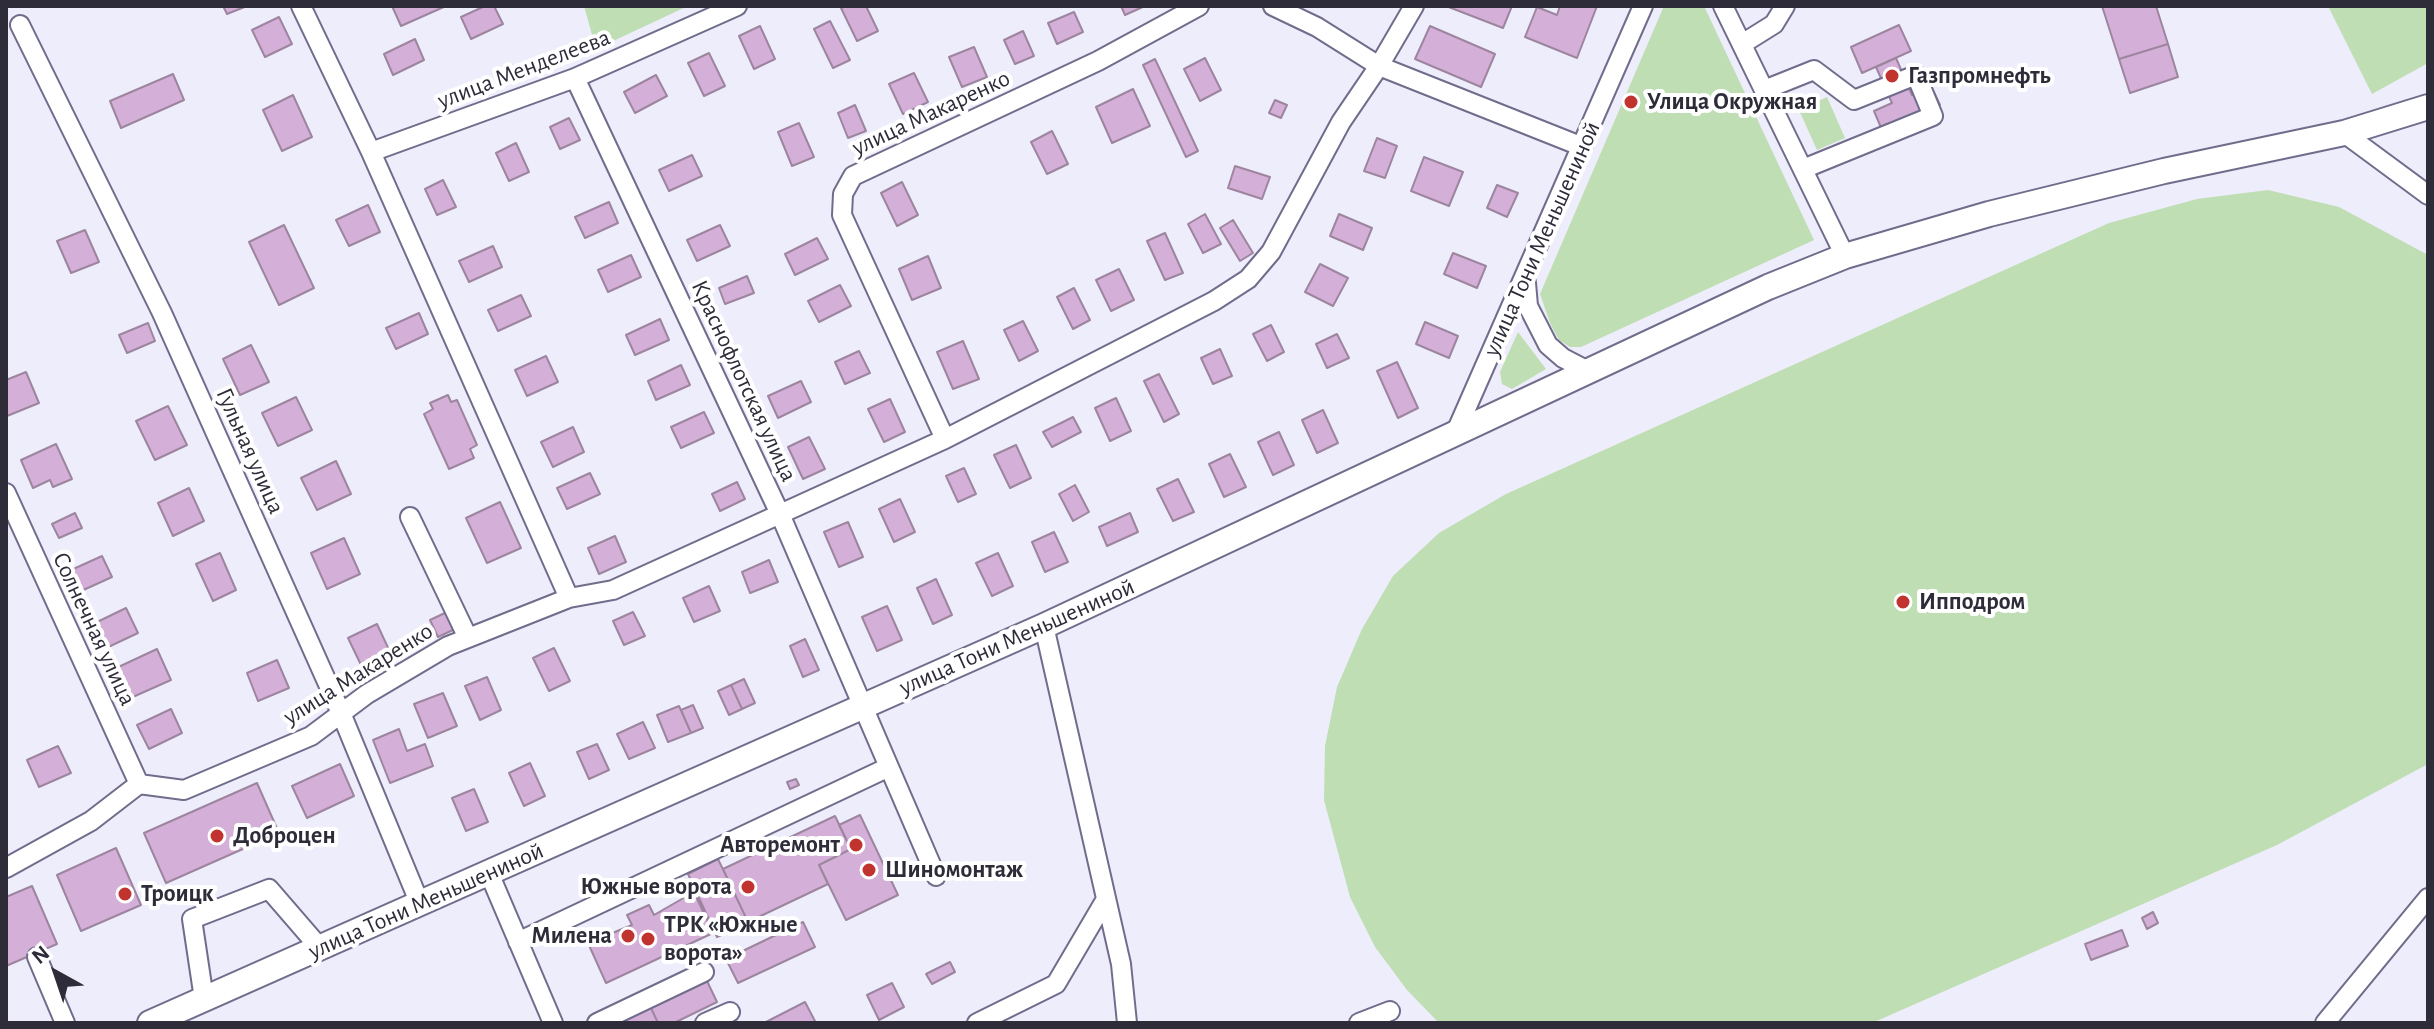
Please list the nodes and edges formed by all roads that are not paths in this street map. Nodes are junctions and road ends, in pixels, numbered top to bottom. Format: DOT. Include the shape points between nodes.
graph roads {
  1 [pos="301,6"];
  2 [pos="737,6"];
  3 [pos="1199,6"];
  4 [pos="1273,6"];
  5 [pos="1414,6"];
  6 [pos="1643,6"];
  7 [pos="1723,6"];
  8 [pos="1785,6"];
  9 [pos="20,25"];
  10 [pos="1742,44"];
  11 [pos="1379,66"];
  12 [pos="575,78"];
  13 [pos="1764,90"];
  14 [pos="2428,107"];
  15 [pos="2344,133"];
  16 [pos="1583,147"];
  17 [pos="371,152"];
  18 [pos="1803,169"];
  19 [pos="2428,195"];
  20 [pos="1845,256"];
  21 [pos="1526,280"];
  22 [pos="1588,371"];
  23 [pos="1455,434"];
  24 [pos="945,439"];
  25 [pos="6,493"];
  26 [pos="780,514"];
  27 [pos="410,517"];
  28 [pos="569,598"];
  29 [pos="1044,626"];
  30 [pos="468,638"];
  31 [pos="862,707"];
  32 [pos="341,713"];
  33 [pos="889,767"];
  34 [pos="139,784"];
  35 [pos="6,868"];
  36 [pos="489,873"];
  37 [pos="936,876"];
  38 [pos="2428,898"];
  39 [pos="1106,899"];
  40 [pos="420,904"];
  41 [pos="518,942"];
  42 [pos="320,948"];
  43 [pos="37,957"];
  44 [pos="704,972"];
  45 [pos="204,999"];
  46 [pos="1390,1011"];
  47 [pos="730,1012"];
  48 [pos="161,1021"];
  49 [pos="65,1023"];
  50 [pos="553,1023"];
  51 [pos="597,1023"];
  52 [pos="705,1023"];
  53 [pos="977,1023"];
  54 [pos="1127,1023"];
  55 [pos="1359,1023"];
  56 [pos="2325,1023"];
  1 -- 17 [label="street"];
  2 -- 12 [label="street, улица Менделеева"];
  3 -- 24 [label="street, улица Макаренко" via="1098,61 853,176 843,194 842,215"];
  4 -- 11 [label="street"];
  5 -- 11 [label="street, улица Макаренко"];
  6 -- 16 [label="street, улица Тони Меньшениной"];
  7 -- 10 [label="street"];
  8 -- 10 [label="street" via="1774,24"];
  9 -- 32 [label="street, Гульная улица" via="162,313"];
  10 -- 13 [label="street"];
  11 -- 16 [label="street"];
  11 -- 24 [label="street, улица Макаренко" via="1341,122 1271,252 1248,279"];
  12 -- 17 [label="street, улица Менделеева"];
  12 -- 26 [label="street, Краснофлотская улица"];
  13 -- 18 [label="street"];
  13 -- 18 [label="street" via="1814,70 1854,100 1916,75 1933,116"];
  14 -- 15 [label="main road"];
  15 -- 19 [label="street"];
  15 -- 20 [label="main road" via="2135,178"];
  16 -- 21 [label="street, улица Тони Меньшениной"];
  17 -- 28 [label="street"];
  18 -- 20 [label="street"];
  20 -- 22 [label="main road"];
  21 -- 22 [label="street" via="1528,306 1548,345"];
  21 -- 23 [label="street, улица Тони Меньшениной"];
  22 -- 23 [label="main road"];
  23 -- 29 [label="main road, улица Тони Меньшениной"];
  24 -- 26 [label="street, улица Макаренко"];
  25 -- 34 [label="street, Солнечная улица"];
  26 -- 28 [label="street, улица Макаренко" via="613,590"];
  26 -- 31 [label="street, Краснофлотская улица"];
  27 -- 30 [label="street"];
  28 -- 30 [label="street, улица Макаренко"];
  29 -- 31 [label="main road, улица Тони Меньшениной"];
  29 -- 39 [label="street"];
  30 -- 32 [label="street, улица Макаренко"];
  31 -- 33 [label="street, Краснофлотская улица"];
  31 -- 36 [label="main road, улица Тони Меньшениной"];
  32 -- 34 [label="street, улица Макаренко" via="311,736 184,790"];
  32 -- 40 [label="street, Гульная улица"];
  33 -- 37 [label="street, Краснофлотская улица"];
  33 -- 41 [label="street"];
  34 -- 35 [label="street" via="91,821"];
  36 -- 40 [label="main road, улица Тони Меньшениной"];
  36 -- 41 [label="street"];
  38 -- 56 [label="street"];
  39 -- 53 [label="street" via="1056,984"];
  39 -- 54 [label="street"];
  40 -- 42 [label="main road, улица Тони Меньшениной"];
  41 -- 50 [label="street"];
  42 -- 45 [label="main road, улица Тони Меньшениной"];
  42 -- 45 [label="street" via="269,889 192,919"];
  43 -- 49 [label="street"];
  44 -- 51 [label="street"];
  45 -- 48 [label="main road, улица Тони Меньшениной"];
  46 -- 55 [label="street"];
  47 -- 52 [label="street"];
}
